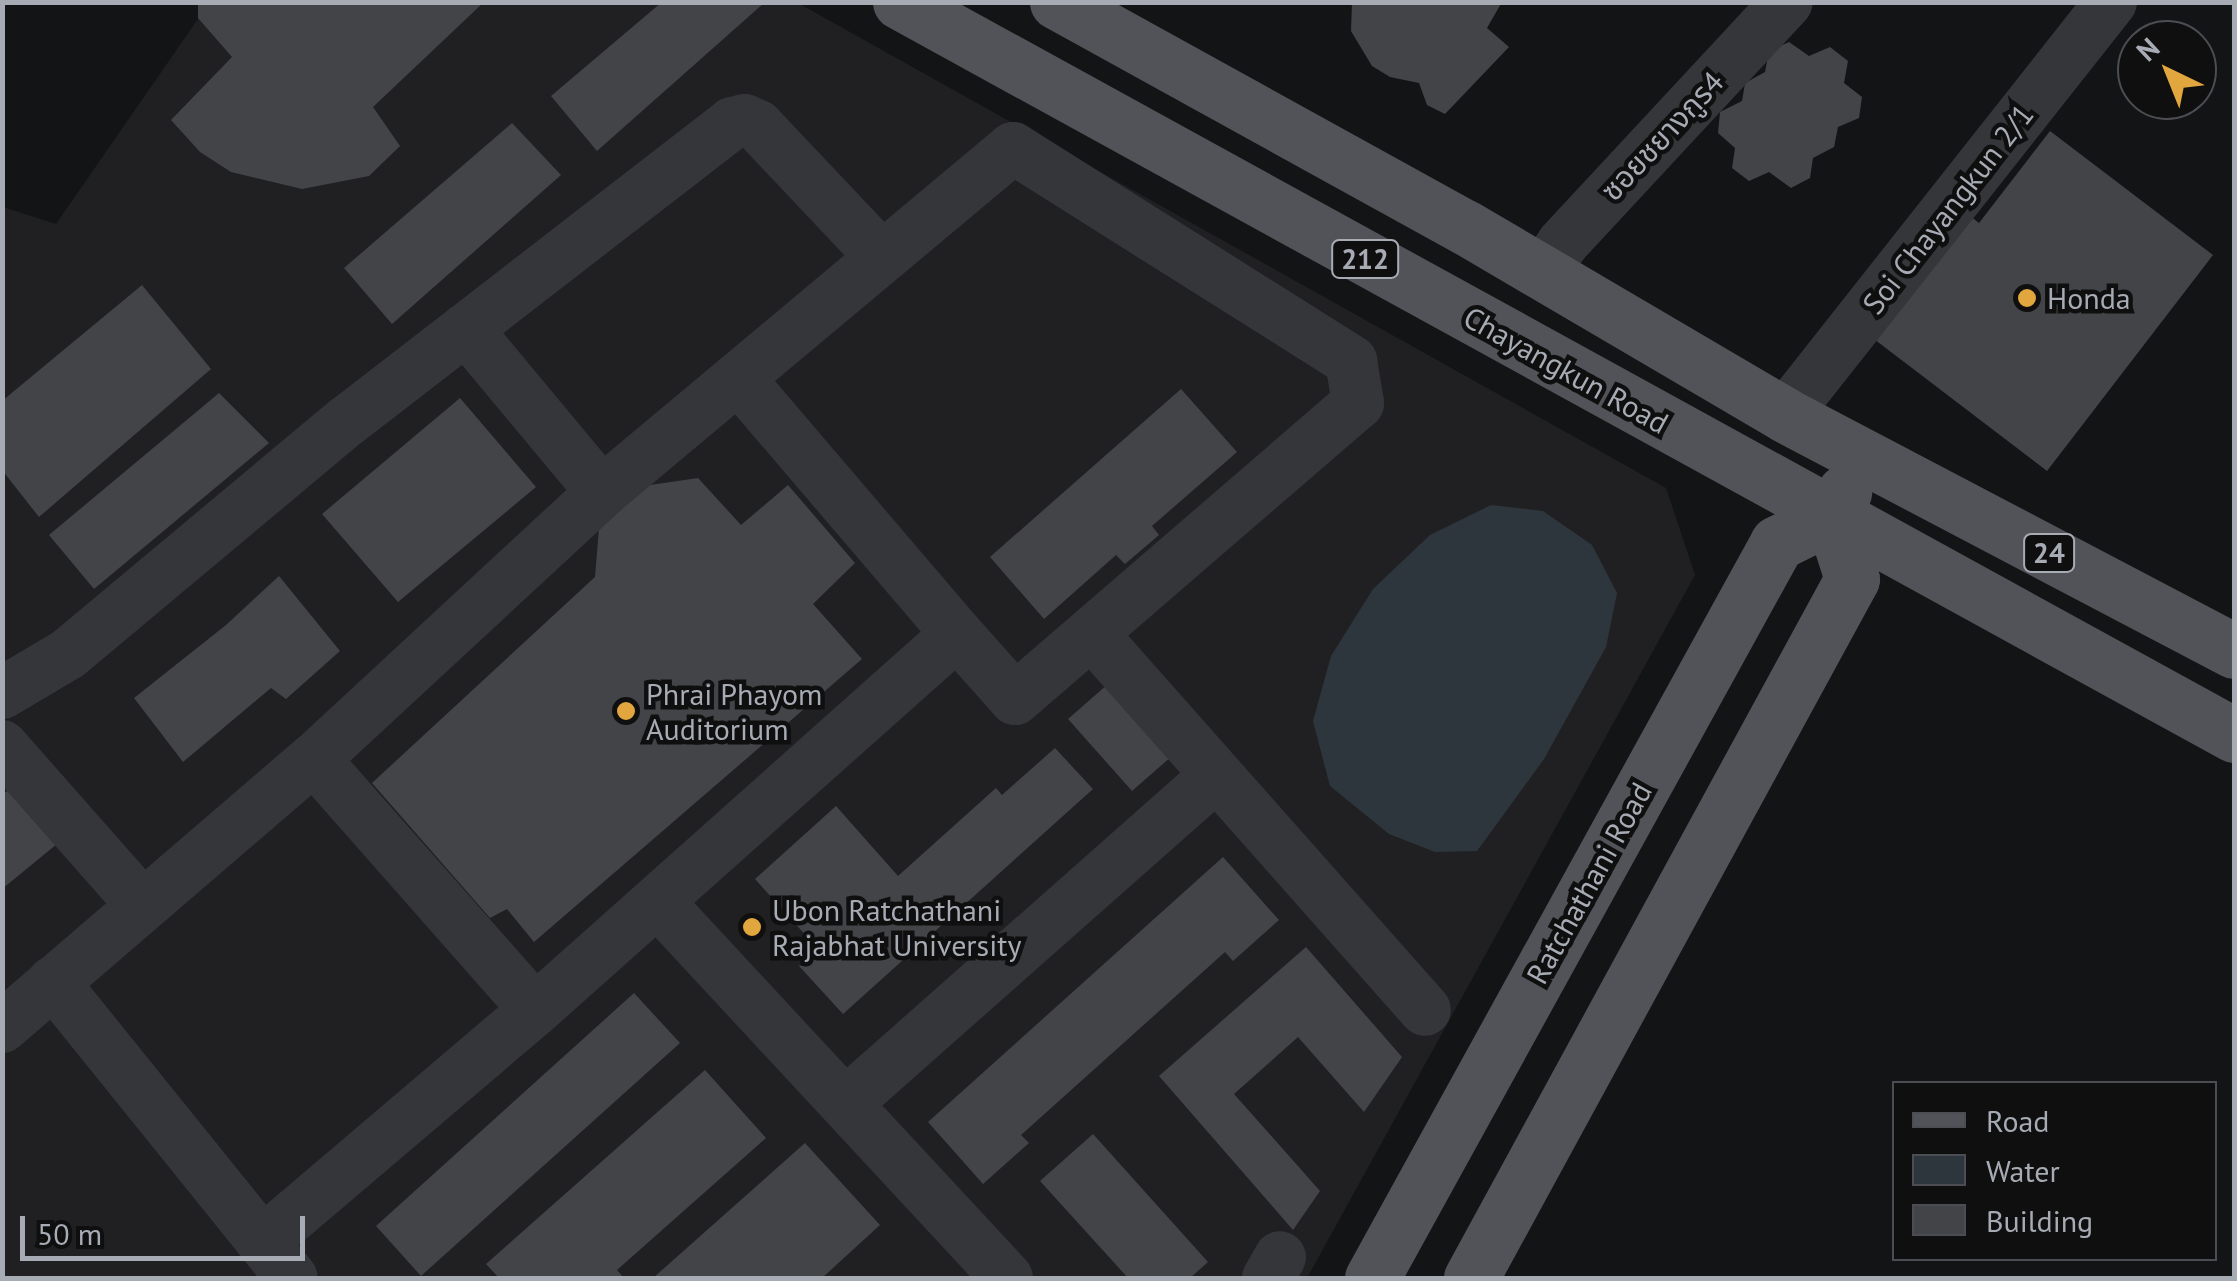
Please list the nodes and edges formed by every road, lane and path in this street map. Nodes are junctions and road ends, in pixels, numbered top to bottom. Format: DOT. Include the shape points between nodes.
graph roads {
  1 [pos="900,2"];
  2 [pos="1057,2"];
  3 [pos="1786,2"];
  4 [pos="2111,2"];
  5 [pos="881,256"];
  6 [pos="1542,273"];
  7 [pos="466,329"];
  8 [pos="740,380"];
  9 [pos="1785,414"];
  10 [pos="1862,457"];
  11 [pos="602,492"];
  12 [pos="1832,516"];
  13 [pos="957,634"];
  14 [pos="1092,634"];
  15 [pos="2234,652"];
  16 [pos="2,694"];
  17 [pos="2234,735"];
  18 [pos="2,746"];
  19 [pos="314,759"];
  20 [pos="1217,775"];
  21 [pos="658,902"];
  22 [pos="142,904"];
  23 [pos="53,982"];
  24 [pos="535,1010"];
  25 [pos="1425,1010"];
  26 [pos="2,1027"];
  27 [pos="846,1104"];
  28 [pos="277,1260"];
  29 [pos="1007,1278"];
  30 [pos="1372,1278"];
  31 [pos="1472,1278"];
  1 -- 12 [label="main road, Chayangkun Road / 212"];
  2 -- 6 [label="main road, 212"];
  3 -- 6 [label="street, ซอยชยางกูร4"];
  4 -- 9 [label="street, Soi Chayangkun 2/1"];
  5 -- 7 [label="street" via="758,126 732,122"];
  5 -- 8 [label="street"];
  5 -- 14 [label="street" via="1013,148 1351,361 1358,403"];
  6 -- 9 [label="main road, 212"];
  7 -- 11 [label="street"];
  7 -- 16 [label="street" via="68,654"];
  8 -- 11 [label="street"];
  8 -- 13 [label="street"];
  9 -- 10 [label="main road, 212"];
  10 -- 12 [label="main road"];
  10 -- 15 [label="main road, 24"];
  11 -- 19 [label="street"];
  12 -- 17 [label="main road, Chayangkun Road / 24"];
  12 -- 30 [label="main road, Ratchathani Road" via="1777,542"];
  12 -- 31 [label="main road" via="1852,579"];
  13 -- 14 [label="street" via="1015,699"];
  13 -- 21 [label="street"];
  14 -- 20 [label="street"];
  18 -- 22 [label="street"];
  19 -- 22 [label="street"];
  19 -- 24 [label="street"];
  20 -- 25 [label="street"];
  20 -- 27 [label="street"];
  21 -- 24 [label="street"];
  21 -- 27 [label="street"];
  22 -- 23 [label="street"];
  23 -- 26 [label="street"];
  23 -- 28 [label="street"];
  24 -- 28 [label="street"];
  27 -- 29 [label="street"];
}
